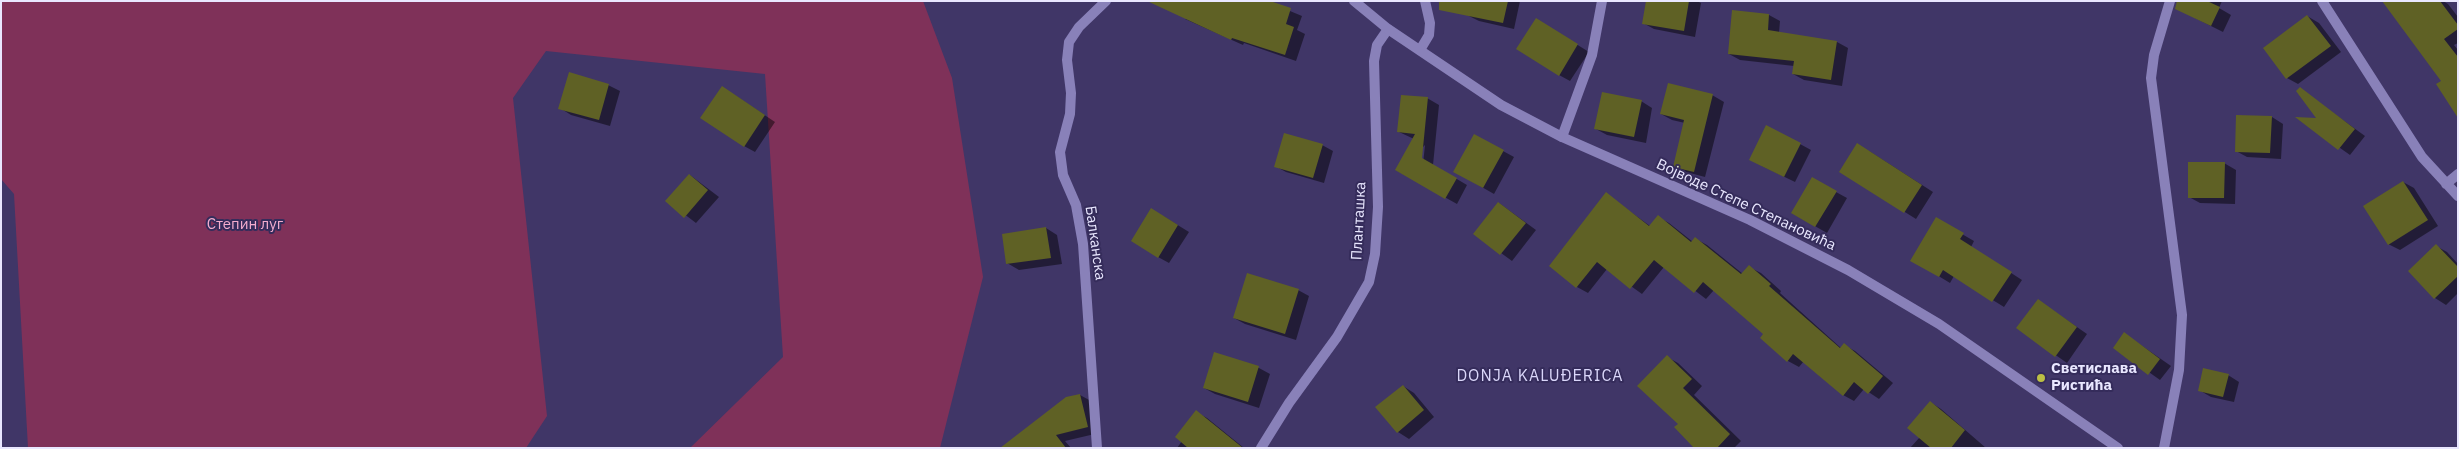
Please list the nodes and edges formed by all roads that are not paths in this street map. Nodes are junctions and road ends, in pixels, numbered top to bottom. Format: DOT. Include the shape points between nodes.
graph roads {
  1 [pos="1106,1"];
  2 [pos="1354,1"];
  3 [pos="1425,1"];
  4 [pos="1602,1"];
  5 [pos="2170,1"];
  6 [pos="2322,1"];
  7 [pos="1388,29"];
  8 [pos="1420,50"];
  9 [pos="1562,137"];
  10 [pos="2458,174"];
  11 [pos="2446,184"];
  12 [pos="2458,196"];
  13 [pos="1097,448"];
  14 [pos="1261,448"];
  15 [pos="2118,448"];
  16 [pos="2164,448"];
  1 -- 13 [label="street, Балканска" via="1070,42 1067,60 1070,114 1060,152 1063,175 1076,205 1082,236"];
  2 -- 7 [label="street, Војводе Степе Степановића"];
  3 -- 8 [label="street" via="1430,35"];
  4 -- 9 [label="street" via="1592,55"];
  5 -- 16 [label="street" via="2154,55 2151,78 2182,315 2179,370"];
  6 -- 11 [label="street" via="2422,157"];
  7 -- 8 [label="street, Војводе Степе Степановића"];
  7 -- 14 [label="street, Планташка" via="1377,44 1374,61 1378,208 1375,254 1369,282 1337,337"];
  8 -- 9 [label="street, Војводе Степе Степановића" via="1501,105"];
  9 -- 15 [label="street, Војводе Степе Степановића" via="1750,220 1848,270 1939,324"];
  10 -- 11 [label="street"];
  11 -- 12 [label="street"];
}
